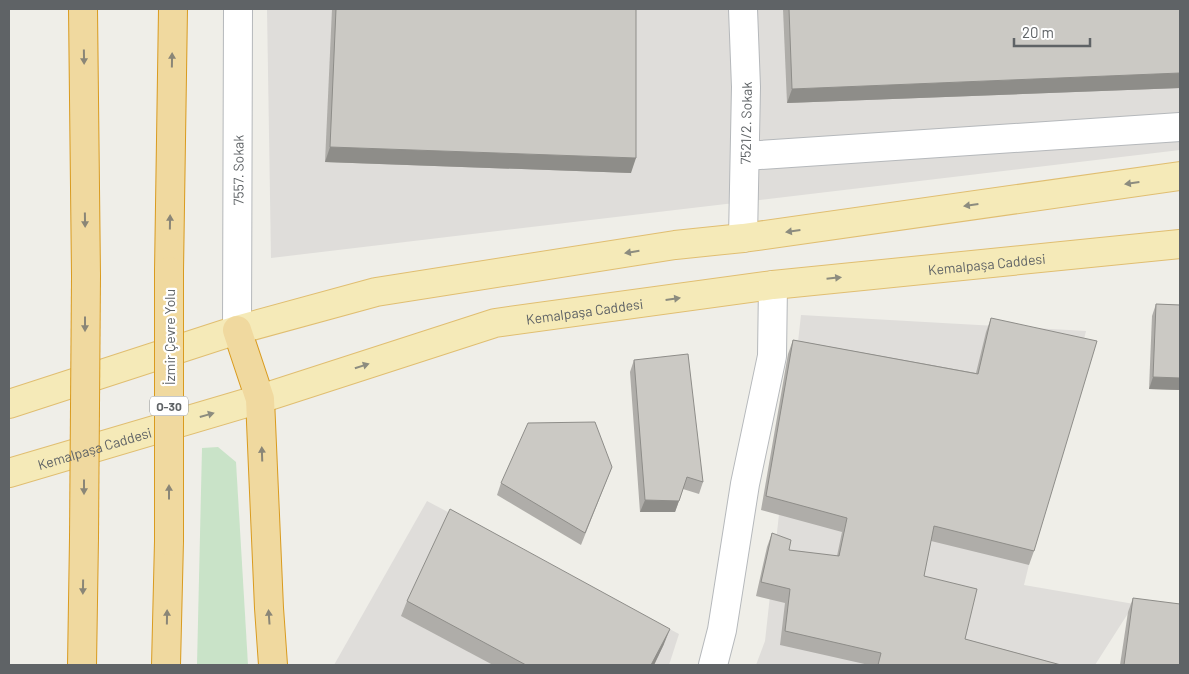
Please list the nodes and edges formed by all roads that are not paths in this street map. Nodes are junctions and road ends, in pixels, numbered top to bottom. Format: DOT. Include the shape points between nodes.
graph roads {
  1 [pos="83,9"];
  2 [pos="172,9"];
  3 [pos="238,9"];
  4 [pos="743,9"];
  5 [pos="1180,127"];
  6 [pos="745,156"];
  7 [pos="1180,176"];
  8 [pos="743,238"];
  9 [pos="1180,244"];
  10 [pos="773,285"];
  11 [pos="237,330"];
  12 [pos="260,399"];
  13 [pos="9,404"];
  14 [pos="9,473"];
  15 [pos="82,665"];
  16 [pos="166,665"];
  17 [pos="273,665"];
  18 [pos="713,665"];
  1 -- 15 [label="highway, one-way, bridge" via="86,276"];
  16 -- 2 [label="highway, İzmir Çevre Yolu / O-30, one-way, bridge"];
  3 -- 11 [label="street, 7557. Sokak"];
  4 -- 6 [label="street, 7521/2. Sokak"];
  5 -- 6 [label="street"];
  6 -- 8 [label="street, 7521/2. Sokak"];
  7 -- 8 [label="main road, one-way"];
  8 -- 11 [label="main road, one-way" via="674,245 376,292"];
  10 -- 9 [label="main road, Kemalpaşa Caddesi, one-way"];
  12 -- 10 [label="main road, Kemalpaşa Caddesi, one-way" via="495,323"];
  10 -- 18 [label="street" via="772,356 745,484 722,630"];
  11 -- 12 [label="highway"];
  11 -- 13 [label="main road"];
  14 -- 12 [label="main road, Kemalpaşa Caddesi, one-way"];
  17 -- 12 [label="highway, one-way"];
}
